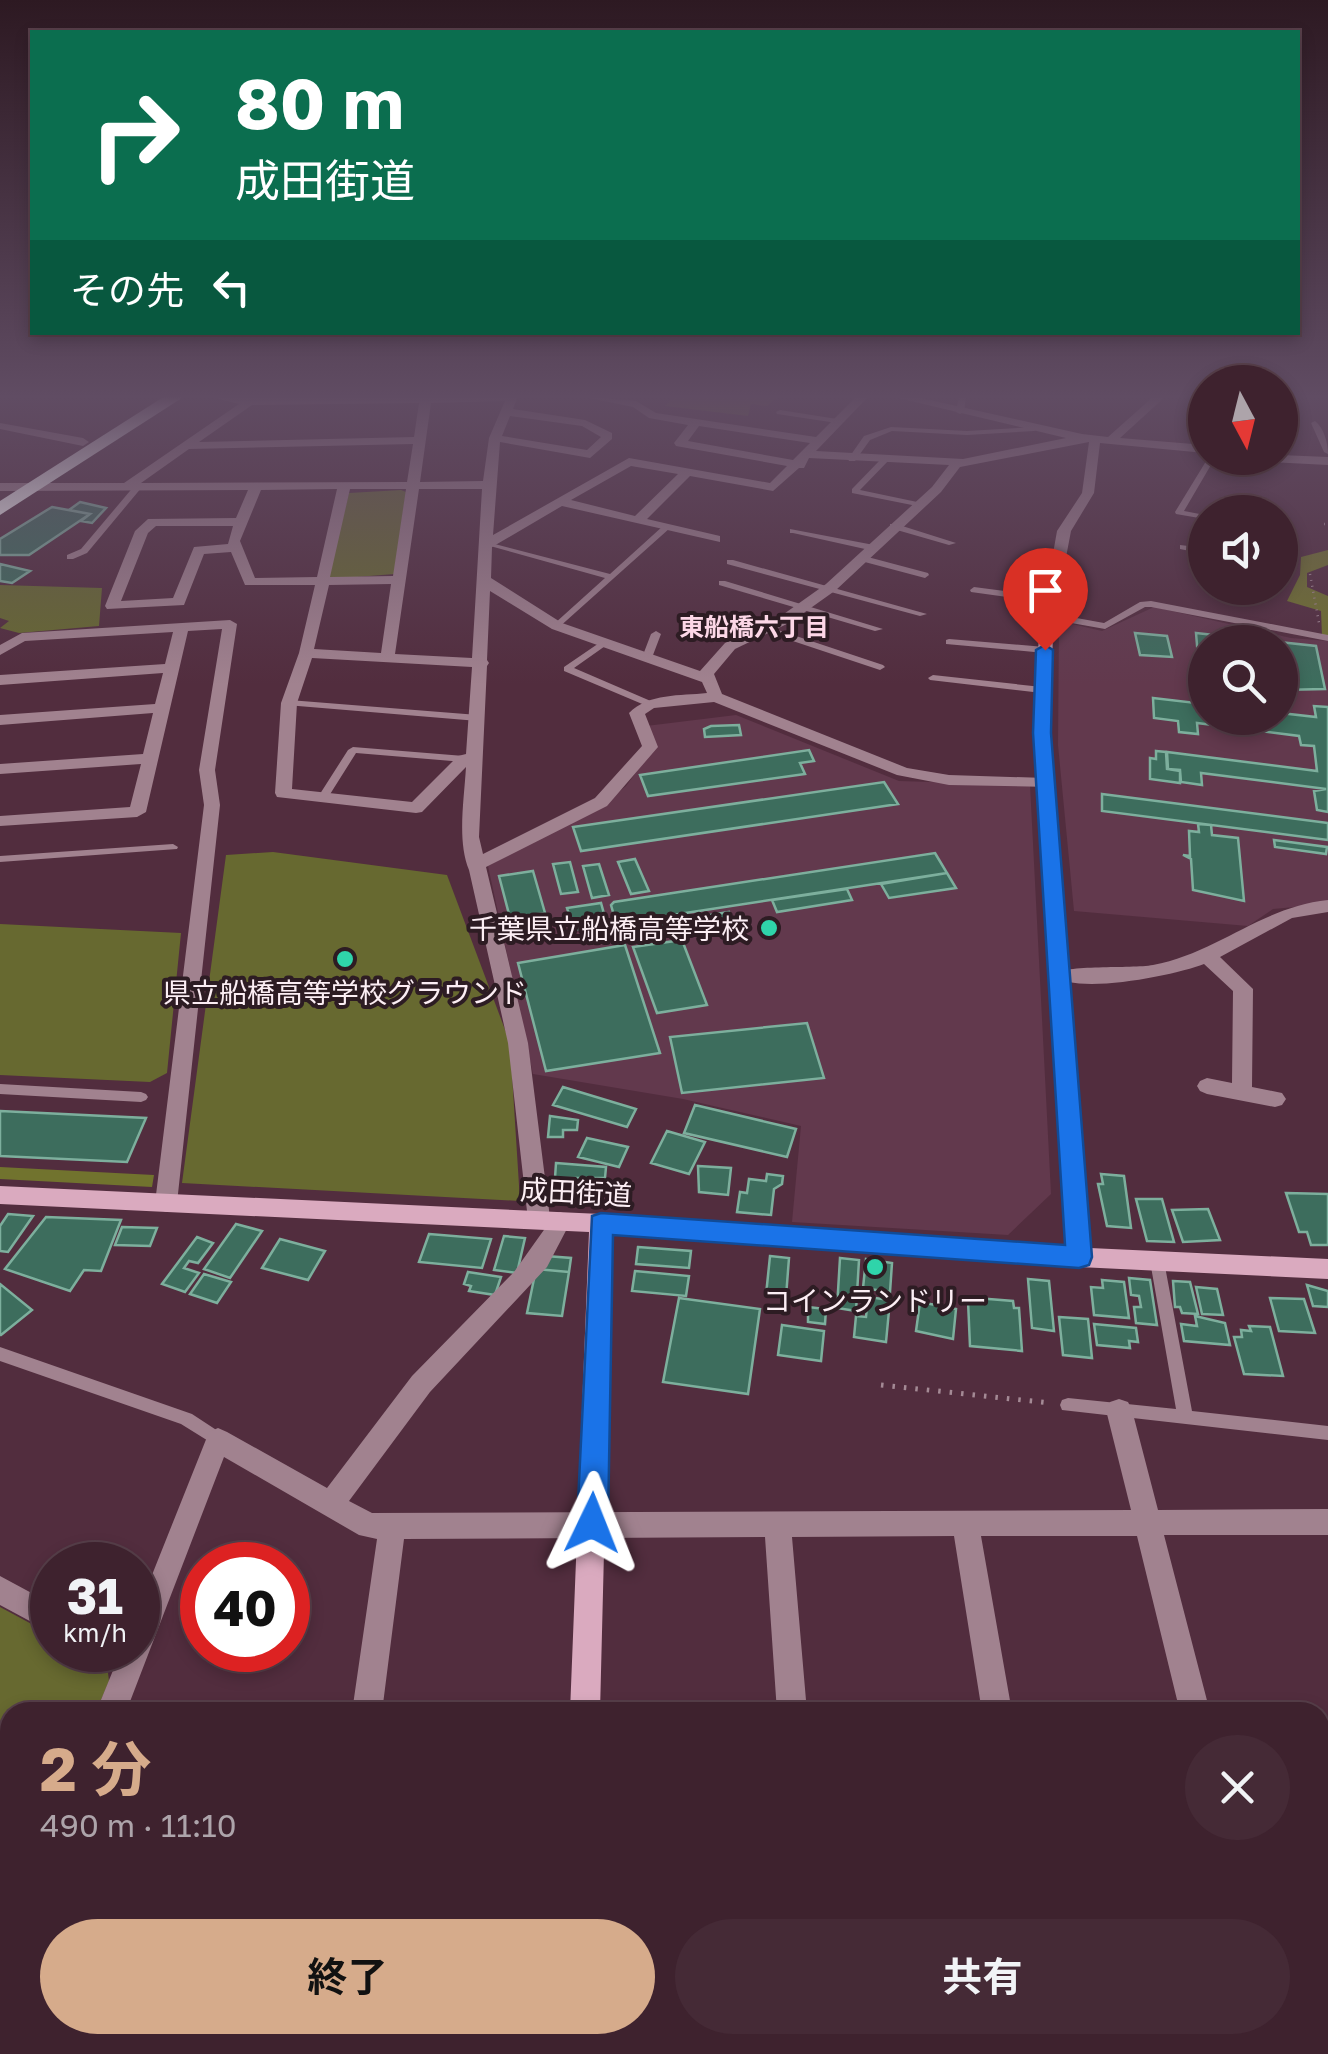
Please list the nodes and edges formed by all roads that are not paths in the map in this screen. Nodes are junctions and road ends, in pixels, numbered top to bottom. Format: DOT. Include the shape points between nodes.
graph roads {
  1 [pos="25,492"];
  2 [pos="129,492"];
  3 [pos="252,492"];
  4 [pos="343,492"];
  5 [pos="413,492"];
  6 [pos="490,492"];
  7 [pos="579,492"];
  8 [pos="666,492"];
  9 [pos="859,492"];
  10 [pos="938,492"];
  11 [pos="1088,492"];
  12 [pos="1188,497"];
  13 [pos="562,502"];
  14 [pos="919,505"];
  15 [pos="0,509"];
  16 [pos="1188,514"];
  17 [pos="637,521"];
  18 [pos="240,522"];
  19 [pos="893,526"];
  20 [pos="666,528"];
  21 [pos="794,531"];
  22 [pos="714,540"];
  23 [pos="952,543"];
  24 [pos="487,544"];
  25 [pos="233,548"];
  26 [pos="1183,548"];
  27 [pos="1188,549"];
  28 [pos="869,553"];
  29 [pos="70,556"];
  30 [pos="730,562"];
  31 [pos="612,576"];
  32 [pos="925,576"];
  33 [pos="401,580"];
  34 [pos="484,580"];
  35 [pos="322,582"];
  36 [pos="722,583"];
  37 [pos="832,587"];
  38 [pos="974,590"];
  39 [pos="802,607"];
  40 [pos="923,614"];
  41 [pos="1048,625"];
  42 [pos="182,626"];
  43 [pos="557,626"];
  44 [pos="763,628"];
  45 [pos="878,629"];
  46 [pos="656,634"];
  47 [pos="1324,638"];
  48 [pos="605,642"];
  49 [pos="949,642"];
  50 [pos="0,651"];
  51 [pos="306,653"];
  52 [pos="648,655"];
  53 [pos="387,660"];
  54 [pos="482,663"];
  55 [pos="174,668"];
  56 [pos="880,668"];
  57 [pos="933,678"];
  58 [pos="708,679"];
  59 [pos="0,680"];
  60 [pos="1042,690"];
  61 [pos="716,698"];
  62 [pos="289,703"];
  63 [pos="650,704"];
  64 [pos="163,708"];
  65 [pos="478,718"];
  66 [pos="0,720"];
  67 [pos="150,758"];
  68 [pos="469,760"];
  69 [pos="0,769"];
  70 [pos="1046,783"];
  71 [pos="324,797"];
  72 [pos="0,821"];
  73 [pos="174,847"];
  74 [pos="0,859"];
  75 [pos="474,866"];
  76 [pos="1328,906"];
  77 [pos="1206,955"];
  78 [pos="1062,975"];
  79 [pos="1207,1086"];
  80 [pos="0,1089"];
  81 [pos="1242,1093"];
  82 [pos="141,1097"];
  83 [pos="1276,1100"];
  84 [pos="0,1195"];
  85 [pos="166,1203"];
  86 [pos="550,1220"];
  87 [pos="601,1224"];
  88 [pos="1079,1257"];
  89 [pos="1157,1260"];
  90 [pos="1328,1269"];
  91 [pos="0,1354"];
  92 [pos="1068,1405"];
  93 [pos="1118,1410"];
  94 [pos="1185,1418"];
  95 [pos="1328,1433"];
  96 [pos="218,1440"];
  97 [pos="331,1504"];
  98 [pos="1328,1522"];
  99 [pos="592,1523"];
  100 [pos="1148,1523"];
  101 [pos="965,1524"];
  102 [pos="392,1526"];
  103 [pos="778,1526"];
  104 [pos="160,1577"];
  105 [pos="0,1590"];
  106 [pos="30,1607"];
  107 [pos="123,1672"];
  108 [pos="115,1702"];
  109 [pos="367,1702"];
  110 [pos="584,1702"];
  111 [pos="791,1702"];
  112 [pos="995,1702"];
  113 [pos="1193,1702"];
  1 -- 15 [label="highway"];
  2 -- 29 [label="lane" via="84,552"];
  3 -- 18 [label="street"];
  4 -- 35 [label="street"];
  5 -- 33 [label="street"];
  6 -- 24 [label="street"];
  7 -- 13 [label="street"];
  8 -- 17 [label="street"];
  9 -- 14 [label="lane"];
  10 -- 14 [label="street"];
  11 -- 41 [label="street" via="1064,531"];
  12 -- 16 [label="lane" via="1179,512"];
  13 -- 17 [label="street"];
  13 -- 24 [label="street"];
  14 -- 19 [label="street"];
  17 -- 20 [label="street"];
  18 -- 25 [label="street"];
  18 -- 25 [label="street" via="154,522 142,531 112,606 179,602 199,550"];
  19 -- 23 [label="lane"];
  19 -- 28 [label="street"];
  20 -- 22 [label="street"];
  20 -- 31 [label="lane"];
  21 -- 28 [label="lane"];
  24 -- 31 [label="lane"];
  24 -- 34 [label="street"];
  25 -- 35 [label="street" via="250,582"];
  26 -- 27 [label="lane"];
  28 -- 32 [label="lane"];
  28 -- 37 [label="street"];
  30 -- 37 [label="lane"];
  31 -- 43 [label="lane"];
  33 -- 35 [label="street"];
  33 -- 53 [label="street"];
  34 -- 43 [label="street"];
  34 -- 54 [label="street"];
  35 -- 51 [label="street"];
  36 -- 39 [label="lane"];
  37 -- 39 [label="street"];
  37 -- 40 [label="lane"];
  38 -- 41 [label="lane"];
  39 -- 44 [label="street"];
  39 -- 45 [label="lane"];
  41 -- 47 [label="lane" via="1105,626 1152,604"];
  41 -- 49 [label="lane"];
  41 -- 60 [label="street"];
  42 -- 50 [label="street" via="22,637"];
  42 -- 55 [label="street"];
  42 -- 85 [label="street" via="230,624 208,770 212,804"];
  43 -- 48 [label="street"];
  44 -- 56 [label="lane"];
  44 -- 58 [label="street" via="712,658"];
  46 -- 52 [label="lane"];
  48 -- 52 [label="street"];
  48 -- 63 [label="lane" via="567,669"];
  51 -- 53 [label="street"];
  51 -- 62 [label="street"];
  52 -- 58 [label="street"];
  53 -- 54 [label="street"];
  54 -- 65 [label="street"];
  55 -- 59 [label="street"];
  55 -- 64 [label="street"];
  57 -- 60 [label="lane"];
  58 -- 61 [label="street"];
  60 -- 70 [label="street"];
  61 -- 63 [label="street"];
  61 -- 70 [label="street" via="903,772"];
  62 -- 65 [label="lane"];
  62 -- 71 [label="street" via="283,793"];
  63 -- 75 [label="street" via="637,713 650,748 623,782 590,808"];
  64 -- 66 [label="street"];
  64 -- 67 [label="street"];
  65 -- 68 [label="street"];
  67 -- 69 [label="street"];
  67 -- 72 [label="street" via="137,812"];
  68 -- 71 [label="street" via="416,808"];
  68 -- 71 [label="lane" via="353,750"];
  68 -- 75 [label="street"];
  70 -- 78 [label="street"];
  73 -- 74 [label="lane"];
  75 -- 86 [label="street" via="518,1042"];
  76 -- 77 [label="street" via="1277,914"];
  77 -- 78 [label="street" via="1142,976"];
  77 -- 81 [label="street" via="1244,988"];
  78 -- 88 [label="street"];
  79 -- 81 [label="street"];
  80 -- 82 [label="lane"];
  81 -- 83 [label="street"];
  84 -- 85 [label="street, 成田街道"];
  85 -- 86 [label="street, 成田街道"];
  86 -- 87 [label="street, 成田街道"];
  86 -- 97 [label="street" via="554,1238 432,1371"];
  87 -- 88 [label="street, 成田街道"];
  87 -- 99 [label="street"];
  88 -- 89 [label="street, 成田街道"];
  89 -- 90 [label="street, 成田街道"];
  89 -- 94 [label="lane"];
  91 -- 96 [label="lane" via="186,1419"];
  92 -- 93 [label="lane"];
  93 -- 94 [label="lane"];
  93 -- 100 [label="street"];
  94 -- 95 [label="lane"];
  96 -- 97 [label="street"];
  96 -- 104 [label="street"];
  97 -- 102 [label="street" via="369,1526"];
  98 -- 100 [label="street"];
  99 -- 102 [label="street"];
  99 -- 103 [label="street"];
  99 -- 110 [label="street"];
  100 -- 101 [label="street"];
  100 -- 113 [label="street"];
  101 -- 103 [label="street"];
  101 -- 112 [label="street"];
  102 -- 109 [label="street"];
  103 -- 111 [label="street"];
  105 -- 106 [label="street"];
  107 -- 108 [label="street"];
}
